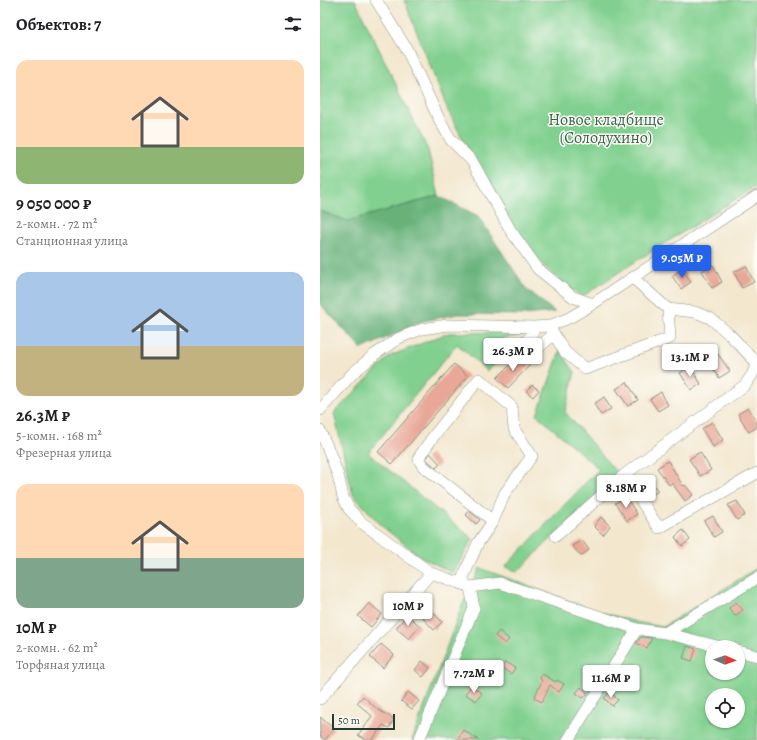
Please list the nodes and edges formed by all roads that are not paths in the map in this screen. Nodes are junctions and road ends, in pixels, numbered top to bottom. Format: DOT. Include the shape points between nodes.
graph roads {
  1 [pos="376,0"];
  2 [pos="757,196"];
  3 [pos="633,278"];
  4 [pos="593,304"];
  5 [pos="668,309"];
  6 [pos="534,327"];
  7 [pos="552,330"];
  8 [pos="507,351"];
  9 [pos="529,356"];
  10 [pos="757,363"];
  11 [pos="320,410"];
  12 [pos="320,431"];
  13 [pos="757,473"];
  14 [pos="624,475"];
  15 [pos="493,521"];
  16 [pos="556,536"];
  17 [pos="431,573"];
  18 [pos="757,578"];
  19 [pos="466,584"];
  20 [pos="637,629"];
  21 [pos="665,633"];
  22 [pos="705,643"];
  23 [pos="745,653"];
  24 [pos="757,656"];
  25 [pos="320,700"];
  26 [pos="420,740"];
  27 [pos="568,740"];
  1 -- 4 [label="street" via="406,48 451,140 472,161 511,231 538,269 573,297"];
  2 -- 3 [label="street"];
  3 -- 4 [label="street"];
  3 -- 5 [label="street"];
  4 -- 7 [label="street"];
  5 -- 7 [label="street" via="670,338 585,369 565,352"];
  5 -- 10 [label="street" via="695,312 710,318"];
  6 -- 7 [label="street"];
  6 -- 8 [label="street" via="529,339"];
  6 -- 11 [label="street" via="455,325 422,329 399,338 374,355 352,374"];
  7 -- 9 [label="street"];
  10 -- 14 [label="street" via="745,386"];
  12 -- 17 [label="street" via="349,509 362,522"];
  13 -- 14 [label="street" via="659,528"];
  14 -- 16 [label="street"];
  15 -- 15 [label="street" via="505,493 532,456 514,429 512,407 479,379 433,437 419,460 423,466"];
  15 -- 19 [label="street" via="478,543"];
  17 -- 19 [label="street"];
  17 -- 25 [label="street"];
  18 -- 21 [label="street"];
  19 -- 20 [label="street" via="500,583"];
  19 -- 26 [label="street" via="474,608"];
  20 -- 21 [label="street"];
  20 -- 27 [label="street"];
  21 -- 22 [label="street"];
  23 -- 24 [label="street"];
}
